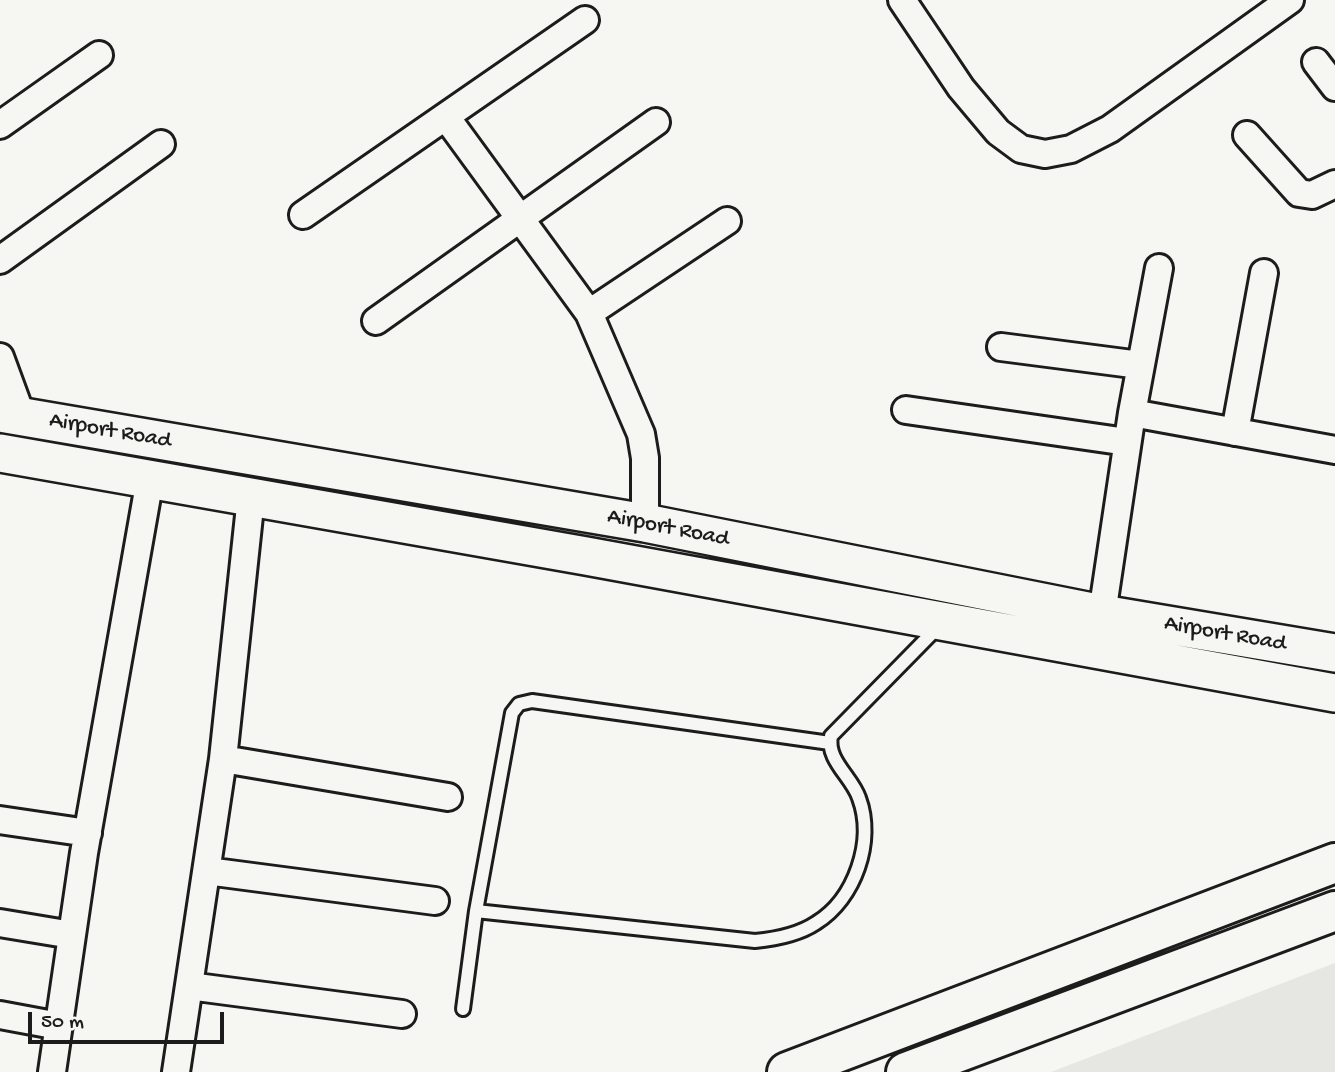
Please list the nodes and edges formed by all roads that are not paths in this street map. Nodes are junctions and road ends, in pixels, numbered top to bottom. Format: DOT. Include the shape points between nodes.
graph roads {
  1 [pos="902,0"];
  2 [pos="1290,0"];
  3 [pos="585,20"];
  4 [pos="99,55"];
  5 [pos="1315,62"];
  6 [pos="1335,87"];
  7 [pos="446,117"];
  8 [pos="656,122"];
  9 [pos="0,125"];
  10 [pos="1247,135"];
  11 [pos="161,144"];
  12 [pos="1335,184"];
  13 [pos="303,215"];
  14 [pos="519,219"];
  15 [pos="727,221"];
  16 [pos="0,260"];
  17 [pos="1158,268"];
  18 [pos="1264,273"];
  19 [pos="589,313"];
  20 [pos="376,321"];
  21 [pos="1001,347"];
  22 [pos="0,357"];
  23 [pos="1140,365"];
  24 [pos="906,410"];
  25 [pos="1132,413"];
  26 [pos="11,415"];
  27 [pos="1235,432"];
  28 [pos="1127,442"];
  29 [pos="1335,450"];
  30 [pos="0,453"];
  31 [pos="150,479"];
  32 [pos="251,497"];
  33 [pos="645,523"];
  34 [pos="1102,614"];
  35 [pos="944,621"];
  36 [pos="1335,653"];
  37 [pos="1335,693"];
  38 [pos="830,743"];
  39 [pos="223,759"];
  40 [pos="448,797"];
  41 [pos="0,820"];
  42 [pos="88,833"];
  43 [pos="1335,863"];
  44 [pos="207,871"];
  45 [pos="435,901"];
  46 [pos="477,911"];
  47 [pos="1335,911"];
  48 [pos="0,923"];
  49 [pos="72,935"];
  50 [pos="189,986"];
  51 [pos="463,1009"];
  52 [pos="402,1014"];
  53 [pos="0,1015"];
  54 [pos="60,1026"];
  55 [pos="52,1072"];
  56 [pos="176,1072"];
  57 [pos="787,1072"];
  58 [pos="906,1072"];
  1 -- 2 [label="street" via="961,88 998,132 1021,149 1045,154 1071,149 1110,129"];
  3 -- 7 [label="street"];
  4 -- 9 [label="street"];
  5 -- 6 [label="street"];
  7 -- 13 [label="street"];
  7 -- 14 [label="street"];
  8 -- 14 [label="street"];
  10 -- 12 [label="street" via="1299,192 1312,195"];
  11 -- 16 [label="street"];
  14 -- 19 [label="street"];
  14 -- 20 [label="street"];
  15 -- 19 [label="street"];
  17 -- 23 [label="street"];
  18 -- 27 [label="street"];
  19 -- 33 [label="street" via="641,434"];
  21 -- 23 [label="street"];
  22 -- 26 [label="street"];
  23 -- 25 [label="street"];
  24 -- 28 [label="street"];
  25 -- 27 [label="street"];
  25 -- 28 [label="street"];
  26 -- 33 [label="main road, Airport Road"];
  27 -- 29 [label="street"];
  28 -- 34 [label="street"];
  30 -- 31 [label="main road"];
  31 -- 32 [label="main road"];
  31 -- 42 [label="street"];
  32 -- 35 [label="main road"];
  32 -- 39 [label="street"];
  33 -- 34 [label="main road, Airport Road"];
  34 -- 36 [label="main road, Airport Road"];
  35 -- 37 [label="main road"];
  35 -- 38 [label="lane" via="835,730"];
  38 -- 46 [label="lane" via="532,701 519,704 512,712"];
  38 -- 46 [label="lane" via="861,801 863,846 858,870 844,896 817,923 791,935 755,941"];
  39 -- 40 [label="street"];
  39 -- 44 [label="street"];
  41 -- 42 [label="street"];
  42 -- 49 [label="street"];
  43 -- 57 [label="main road"];
  44 -- 45 [label="street"];
  44 -- 50 [label="street"];
  46 -- 51 [label="lane"];
  47 -- 58 [label="main road"];
  48 -- 49 [label="street"];
  49 -- 54 [label="street"];
  50 -- 52 [label="street"];
  50 -- 56 [label="street"];
  53 -- 54 [label="street"];
  54 -- 55 [label="street"];
}
